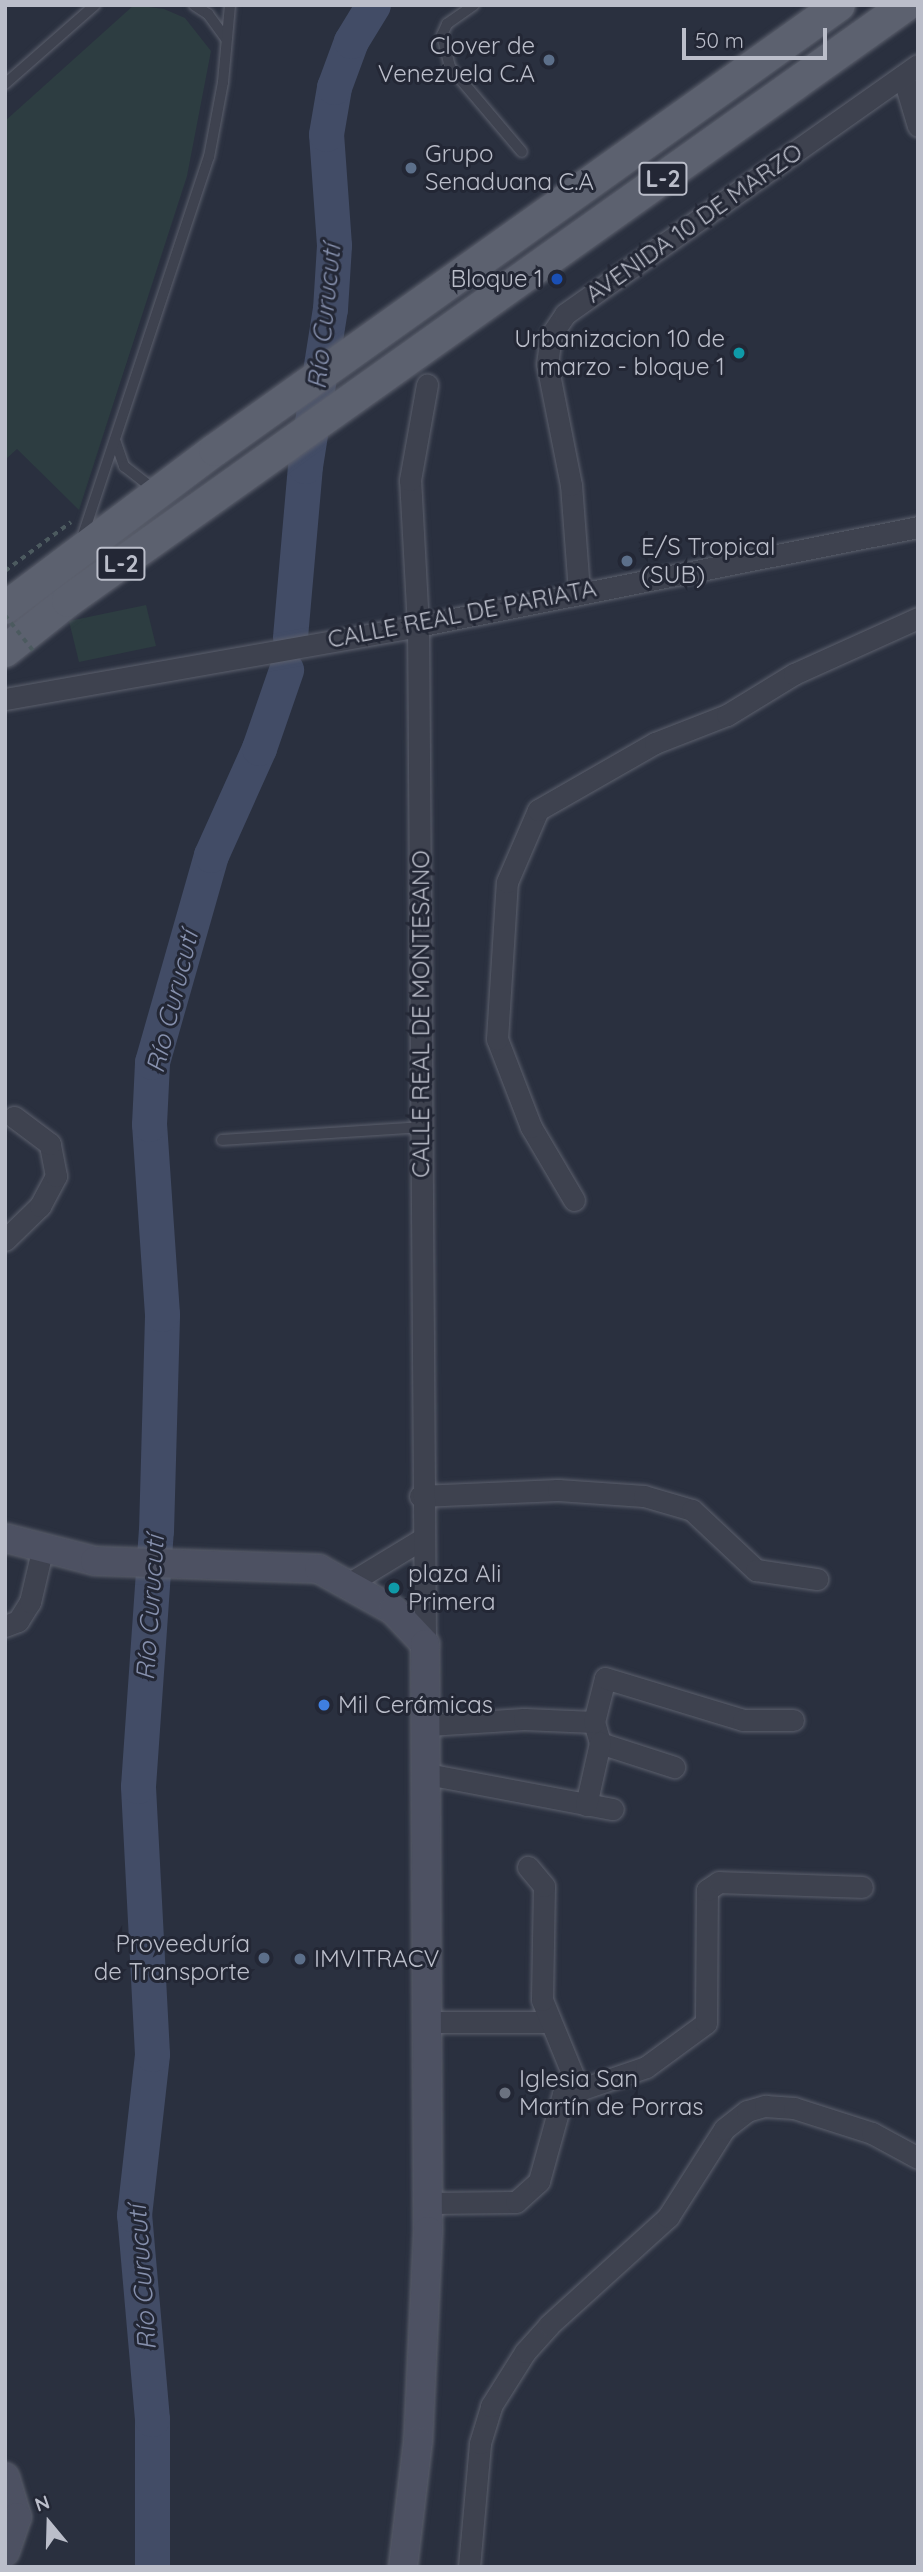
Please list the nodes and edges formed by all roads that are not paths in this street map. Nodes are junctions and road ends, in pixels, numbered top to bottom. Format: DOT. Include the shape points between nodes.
graph roads {
  1 [pos="95,5"];
  2 [pos="194,5"];
  3 [pos="230,5"];
  4 [pos="474,5"];
  5 [pos="839,5"];
  6 [pos="906,5"];
  7 [pos="226,39"];
  8 [pos="910,71"];
  9 [pos="5,85"];
  10 [pos="918,126"];
  11 [pos="522,152"];
  12 [pos="427,385"];
  13 [pos="115,440"];
  14 [pos="160,494"];
  15 [pos="918,527"];
  16 [pos="76,554"];
  17 [pos="579,592"];
  18 [pos="5,608"];
  19 [pos="918,618"];
  20 [pos="418,626"];
  21 [pos="20,652"];
  22 [pos="5,699"];
  23 [pos="14,1117"];
  24 [pos="423,1127"];
  25 [pos="222,1140"];
  26 [pos="574,1200"];
  27 [pos="5,1240"];
  28 [pos="421,1496"];
  29 [pos="5,1538"];
  30 [pos="422,1539"];
  31 [pos="5,1555"];
  32 [pos="40,1558"];
  33 [pos="817,1578"];
  34 [pos="348,1584"];
  35 [pos="5,1626"];
  36 [pos="425,1644"];
  37 [pos="793,1720"];
  38 [pos="428,1725"];
  39 [pos="597,1733"];
  40 [pos="674,1767"];
  41 [pos="427,1774"];
  42 [pos="586,1805"];
  43 [pos="613,1809"];
  44 [pos="528,1867"];
  45 [pos="862,1887"];
  46 [pos="429,2022"];
  47 [pos="549,2022"];
  48 [pos="579,2090"];
  49 [pos="918,2158"];
  50 [pos="428,2203"];
  51 [pos="5,2477"];
  52 [pos="5,2552"];
  53 [pos="403,2567"];
  54 [pos="469,2567"];
  1 -- 9 [label="lane"];
  2 -- 7 [label="lane" via="208,14"];
  3 -- 7 [label="lane"];
  4 -- 11 [label="lane" via="447,24 442,35 450,67"];
  5 -- 14 [label="main road, L-2" via="215,450"];
  6 -- 21 [label="main road, L-2" via="239,480"];
  7 -- 13 [label="lane" via="209,157"];
  8 -- 10 [label="street"];
  8 -- 17 [label="street, AVENIDA 10 DE MARZO" via="565,314 551,335 547,364 571,485"];
  12 -- 20 [label="street, CALLE REAL DE MONTESANO" via="410,480"];
  13 -- 14 [label="lane" via="124,466"];
  13 -- 16 [label="lane"];
  14 -- 16 [label="main road, L-2"];
  15 -- 17 [label="street, CALLE REAL DE PARIATA"];
  16 -- 18 [label="main road, L-2"];
  17 -- 20 [label="street, CALLE REAL DE PARIATA"];
  19 -- 26 [label="street" via="794,674 727,715 655,743 538,810 507,882 497,1039 531,1127"];
  20 -- 22 [label="street, CALLE REAL DE PARIATA"];
  20 -- 24 [label="street, CALLE REAL DE MONTESANO"];
  23 -- 27 [label="street" via="50,1144 56,1176 40,1206"];
  24 -- 25 [label="lane"];
  24 -- 28 [label="street, CALLE REAL DE MONTESANO"];
  28 -- 30 [label="street, CALLE REAL DE MONTESANO"];
  28 -- 33 [label="street" via="558,1490 644,1496 692,1510 756,1570"];
  29 -- 32 [label="main road"];
  30 -- 34 [label="street"];
  30 -- 36 [label="street, CALLE REAL DE MONTESANO"];
  31 -- 32 [label="main road"];
  32 -- 34 [label="main road" via="94,1568"];
  32 -- 35 [label="street" via="30,1602 18,1621"];
  34 -- 36 [label="main road" via="393,1610"];
  36 -- 38 [label="main road"];
  37 -- 39 [label="street" via="743,1720 605,1678"];
  38 -- 39 [label="street" via="545,1718"];
  38 -- 41 [label="main road"];
  39 -- 40 [label="street"];
  39 -- 42 [label="street"];
  41 -- 42 [label="street"];
  41 -- 46 [label="main road"];
  42 -- 43 [label="street"];
  44 -- 47 [label="street" via="544,1886 542,2000"];
  45 -- 48 [label="street" via="719,1882 707,1890 706,2023 646,2067"];
  46 -- 47 [label="street"];
  46 -- 50 [label="main road"];
  47 -- 48 [label="street" via="564,2044"];
  48 -- 50 [label="street" via="563,2094 539,2181 516,2202"];
  49 -- 54 [label="street" via="872,2133 794,2108 765,2106 747,2111 724,2129 668,2217 549,2325 524,2352 491,2406 481,2443"];
  50 -- 53 [label="main road" via="419,2428"];
  51 -- 52 [label="main road" via="17,2517"];
}
